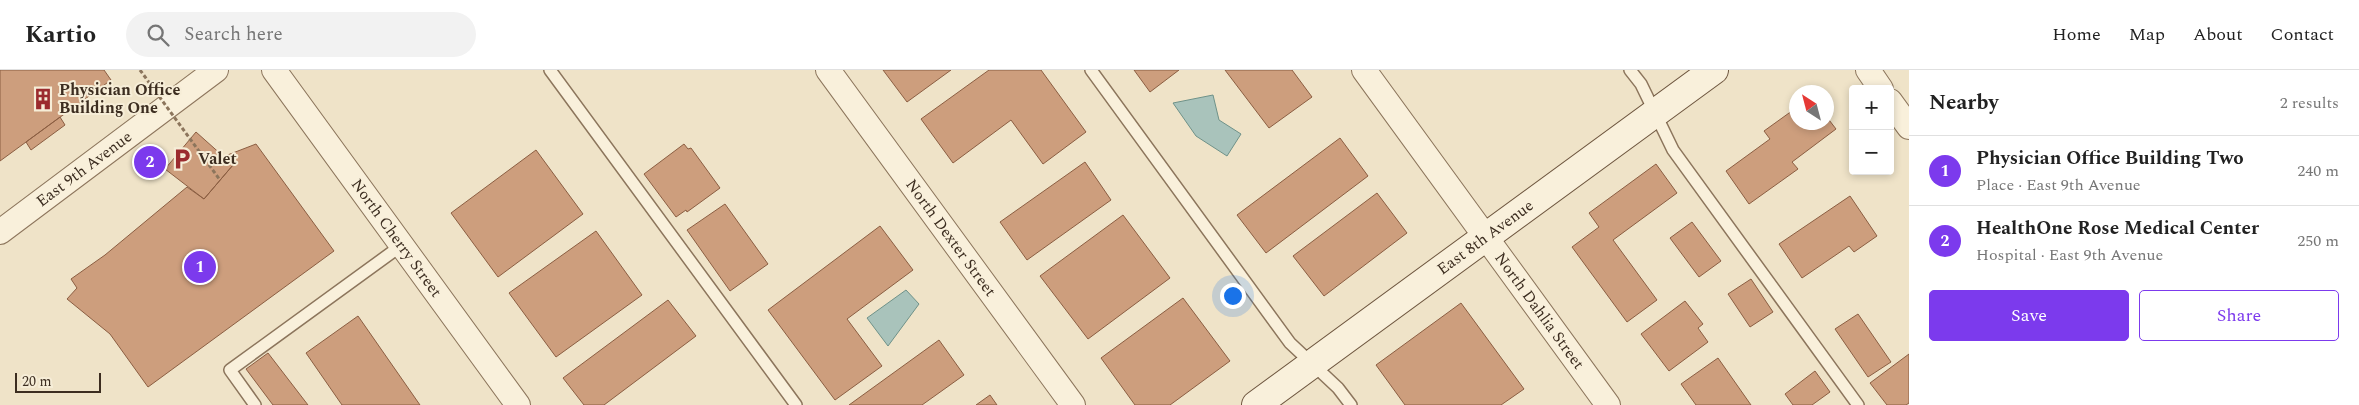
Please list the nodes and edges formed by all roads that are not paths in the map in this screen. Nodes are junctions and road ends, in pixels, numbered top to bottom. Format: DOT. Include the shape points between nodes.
graph roads {
  1 [pos="216,70"];
  2 [pos="274,70"];
  3 [pos="550,70"];
  4 [pos="828,70"];
  5 [pos="1091,70"];
  6 [pos="1364,70"];
  7 [pos="1630,70"];
  8 [pos="1714,70"];
  9 [pos="1868,70"];
  10 [pos="1878,85"];
  11 [pos="1894,106"];
  12 [pos="1656,112"];
  13 [pos="1909,127"];
  14 [pos="0,232"];
  15 [pos="1485,236"];
  16 [pos="402,245"];
  17 [pos="1312,364"];
  18 [pos="255,405"];
  19 [pos="518,405"];
  20 [pos="796,405"];
  21 [pos="1073,405"];
  22 [pos="1256,405"];
  23 [pos="1351,405"];
  24 [pos="1608,405"];
  25 [pos="1858,405"];
  1 -- 14 [label="street, East 9th Avenue"];
  2 -- 16 [label="street, North Cherry Street"];
  3 -- 20 [label="lane"];
  4 -- 21 [label="street, North Dexter Street"];
  5 -- 17 [label="lane" via="1290,343"];
  6 -- 15 [label="street, North Dahlia Street"];
  7 -- 12 [label="lane"];
  8 -- 12 [label="street, East 8th Avenue"];
  9 -- 10 [label="street"];
  11 -- 13 [label="street"];
  12 -- 15 [label="street, East 8th Avenue"];
  12 -- 25 [label="lane" via="1673,150"];
  15 -- 17 [label="street, East 8th Avenue"];
  15 -- 24 [label="street, North Dahlia Street"];
  16 -- 18 [label="lane" via="230,370"];
  16 -- 19 [label="street, North Cherry Street"];
  17 -- 22 [label="street, East 8th Avenue"];
  17 -- 23 [label="lane"];
}
